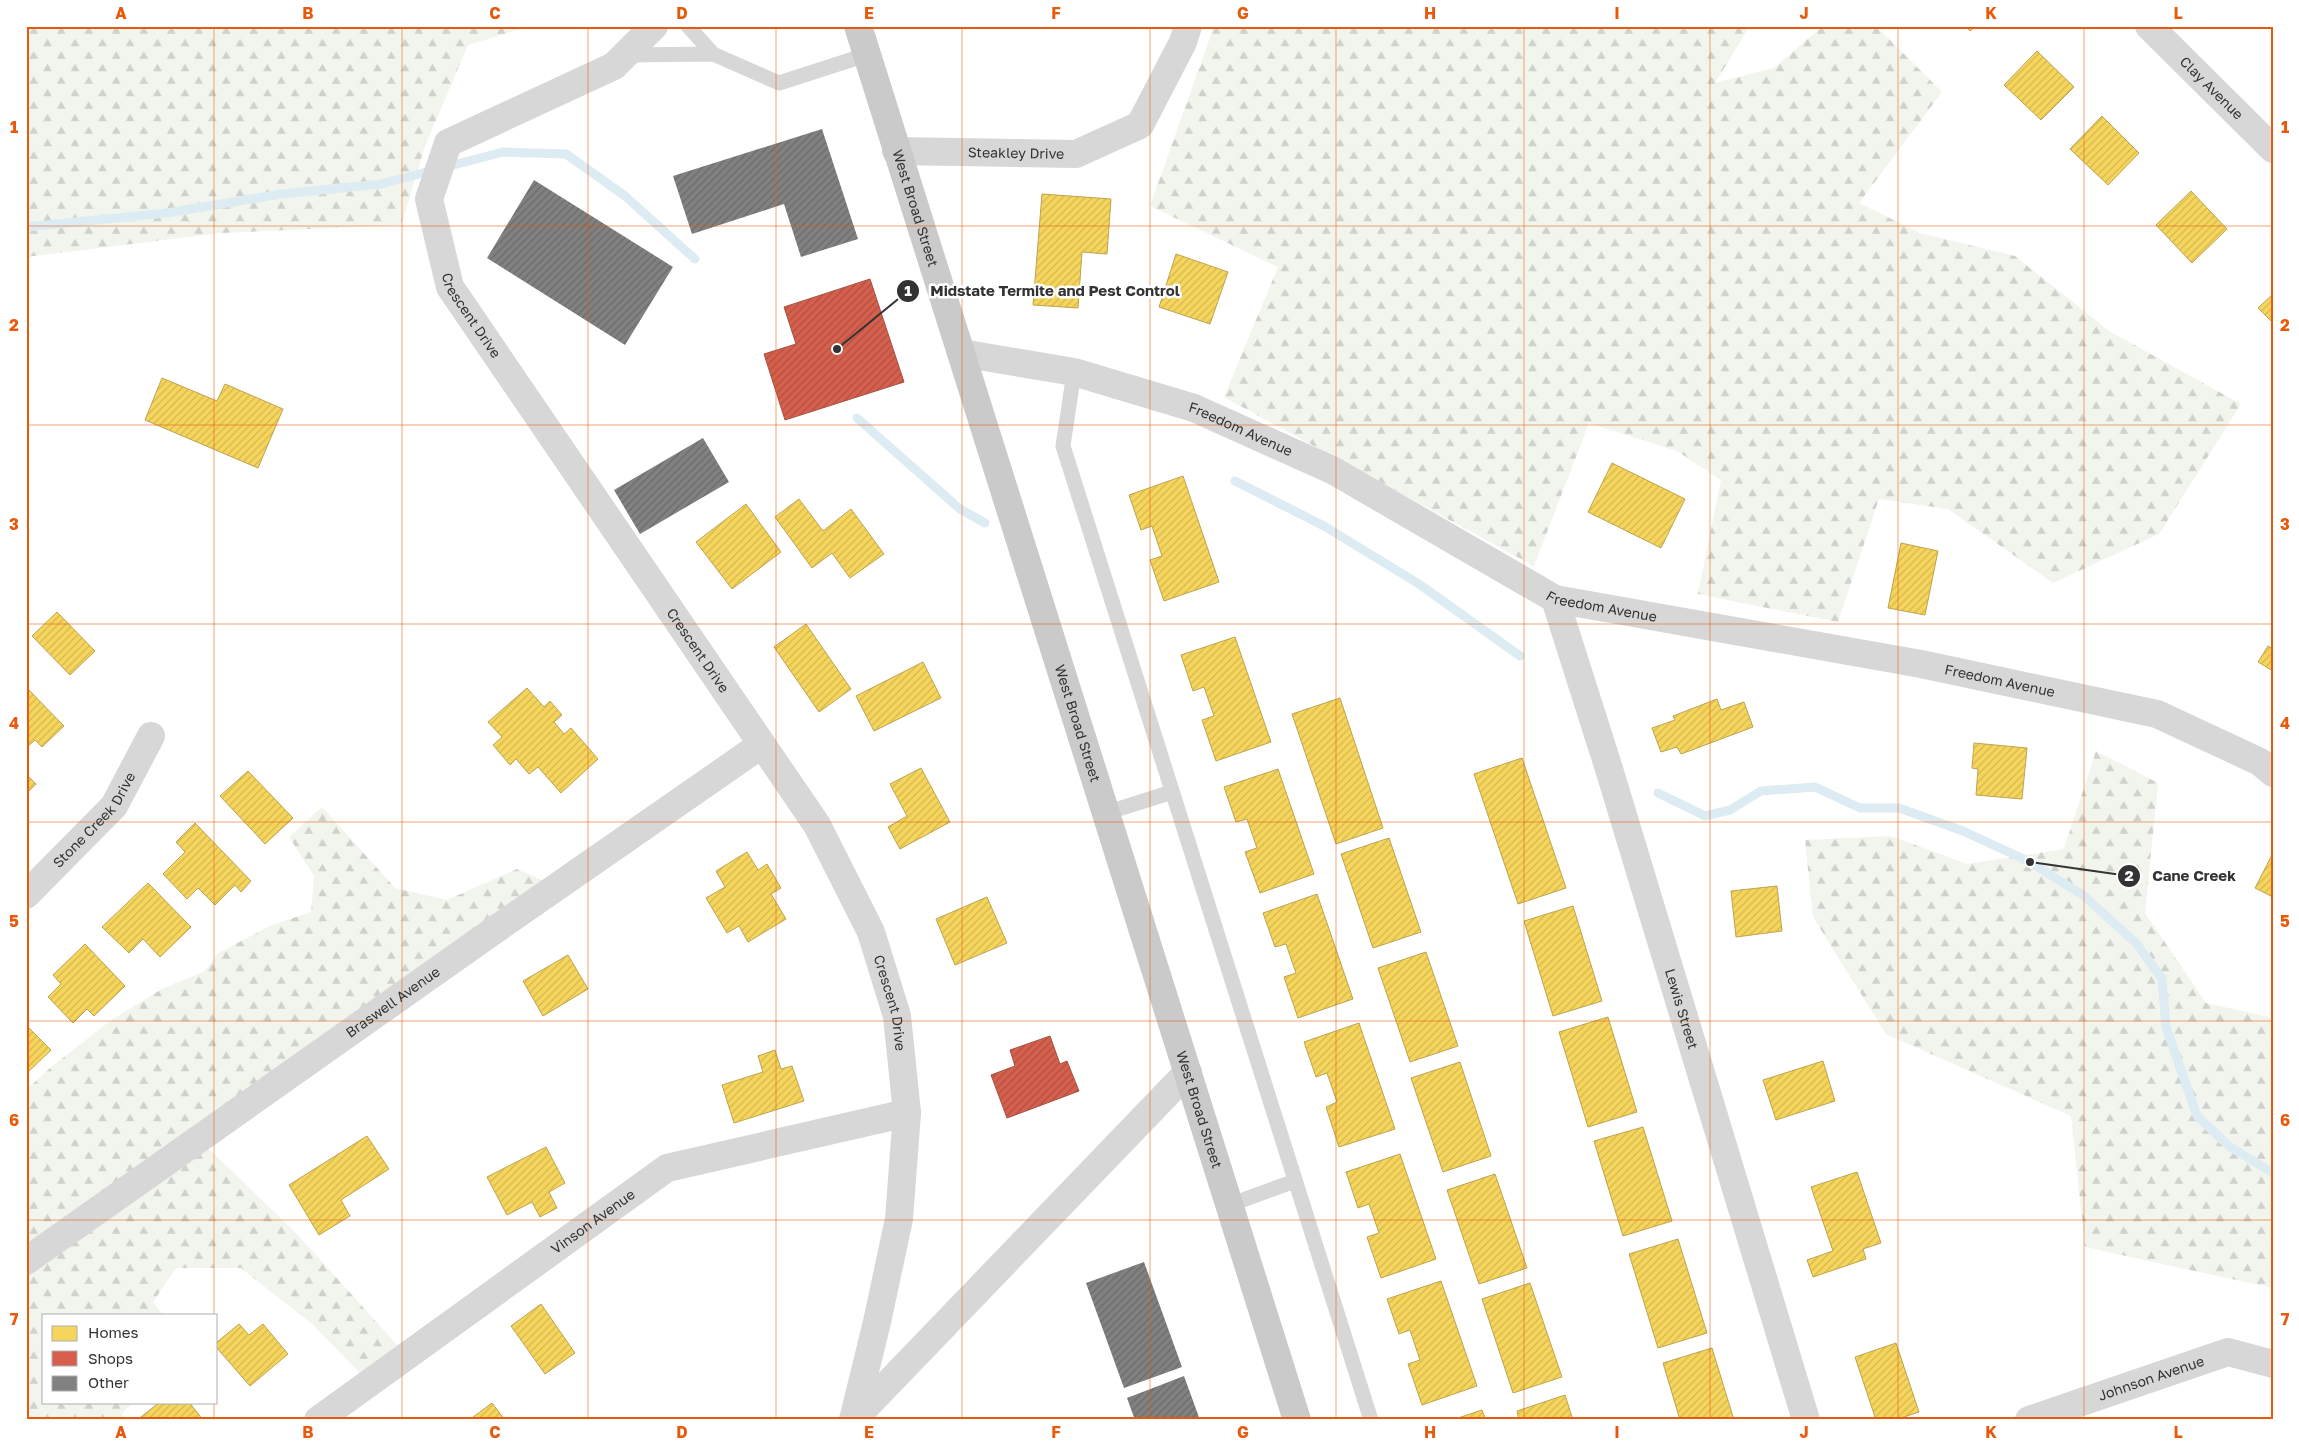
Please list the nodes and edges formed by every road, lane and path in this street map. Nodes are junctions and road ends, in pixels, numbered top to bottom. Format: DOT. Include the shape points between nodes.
graph roads {
  1 [pos="654,26"];
  2 [pos="688,26"];
  3 [pos="858,26"];
  4 [pos="1188,26"];
  5 [pos="2149,26"];
  6 [pos="713,54"];
  7 [pos="625,55"];
  8 [pos="866,55"];
  9 [pos="2273,149"];
  10 [pos="896,151"];
  11 [pos="961,353"];
  12 [pos="1074,372"];
  13 [pos="1556,599"];
  14 [pos="151,736"];
  15 [pos="761,745"];
  16 [pos="2273,773"];
  17 [pos="1172,792"];
  18 [pos="1106,813"];
  19 [pos="26,895"];
  20 [pos="1188,1072"];
  21 [pos="907,1113"];
  22 [pos="1295,1181"];
  23 [pos="1229,1204"];
  24 [pos="26,1261"];
  25 [pos="2273,1364"];
  26 [pos="318,1420"];
  27 [pos="853,1420"];
  28 [pos="1297,1420"];
  29 [pos="1371,1420"];
  30 [pos="1806,1420"];
  31 [pos="2029,1420"];
  1 -- 7 [label="street, Crescent Drive"];
  2 -- 6 [label="lane"];
  3 -- 8 [label="main road, West Broad Street"];
  4 -- 10 [label="street, Steakley Drive" via="1140,125 1076,154"];
  5 -- 9 [label="street, Clay Avenue"];
  6 -- 7 [label="lane"];
  6 -- 8 [label="lane" via="779,84"];
  7 -- 15 [label="street, Crescent Drive" via="614,66 448,143 429,199 450,287"];
  8 -- 10 [label="main road, West Broad Street"];
  10 -- 11 [label="main road, West Broad Street"];
  11 -- 12 [label="street, Freedom Avenue"];
  11 -- 18 [label="main road, West Broad Street"];
  12 -- 13 [label="street, Freedom Avenue" via="1194,408 1334,471"];
  12 -- 17 [label="lane" via="1063,446"];
  13 -- 16 [label="street, Freedom Avenue" via="1921,664 2158,714 2260,762"];
  13 -- 30 [label="street, Lewis Street"];
  14 -- 19 [label="street, Stone Creek Drive" via="114,806"];
  15 -- 21 [label="street, Crescent Drive" via="818,825 871,932 897,1016"];
  15 -- 24 [label="street, Braswell Avenue"];
  17 -- 18 [label="lane"];
  17 -- 22 [label="lane"];
  18 -- 20 [label="main road, West Broad Street"];
  20 -- 23 [label="main road, West Broad Street"];
  20 -- 27 [label="street"];
  21 -- 26 [label="street, Vinson Avenue" via="667,1168"];
  21 -- 27 [label="street, Crescent Drive" via="899,1219"];
  22 -- 23 [label="lane"];
  22 -- 29 [label="lane"];
  23 -- 28 [label="main road, West Broad Street"];
  25 -- 31 [label="street, Johnson Avenue" via="2228,1352"];
}
